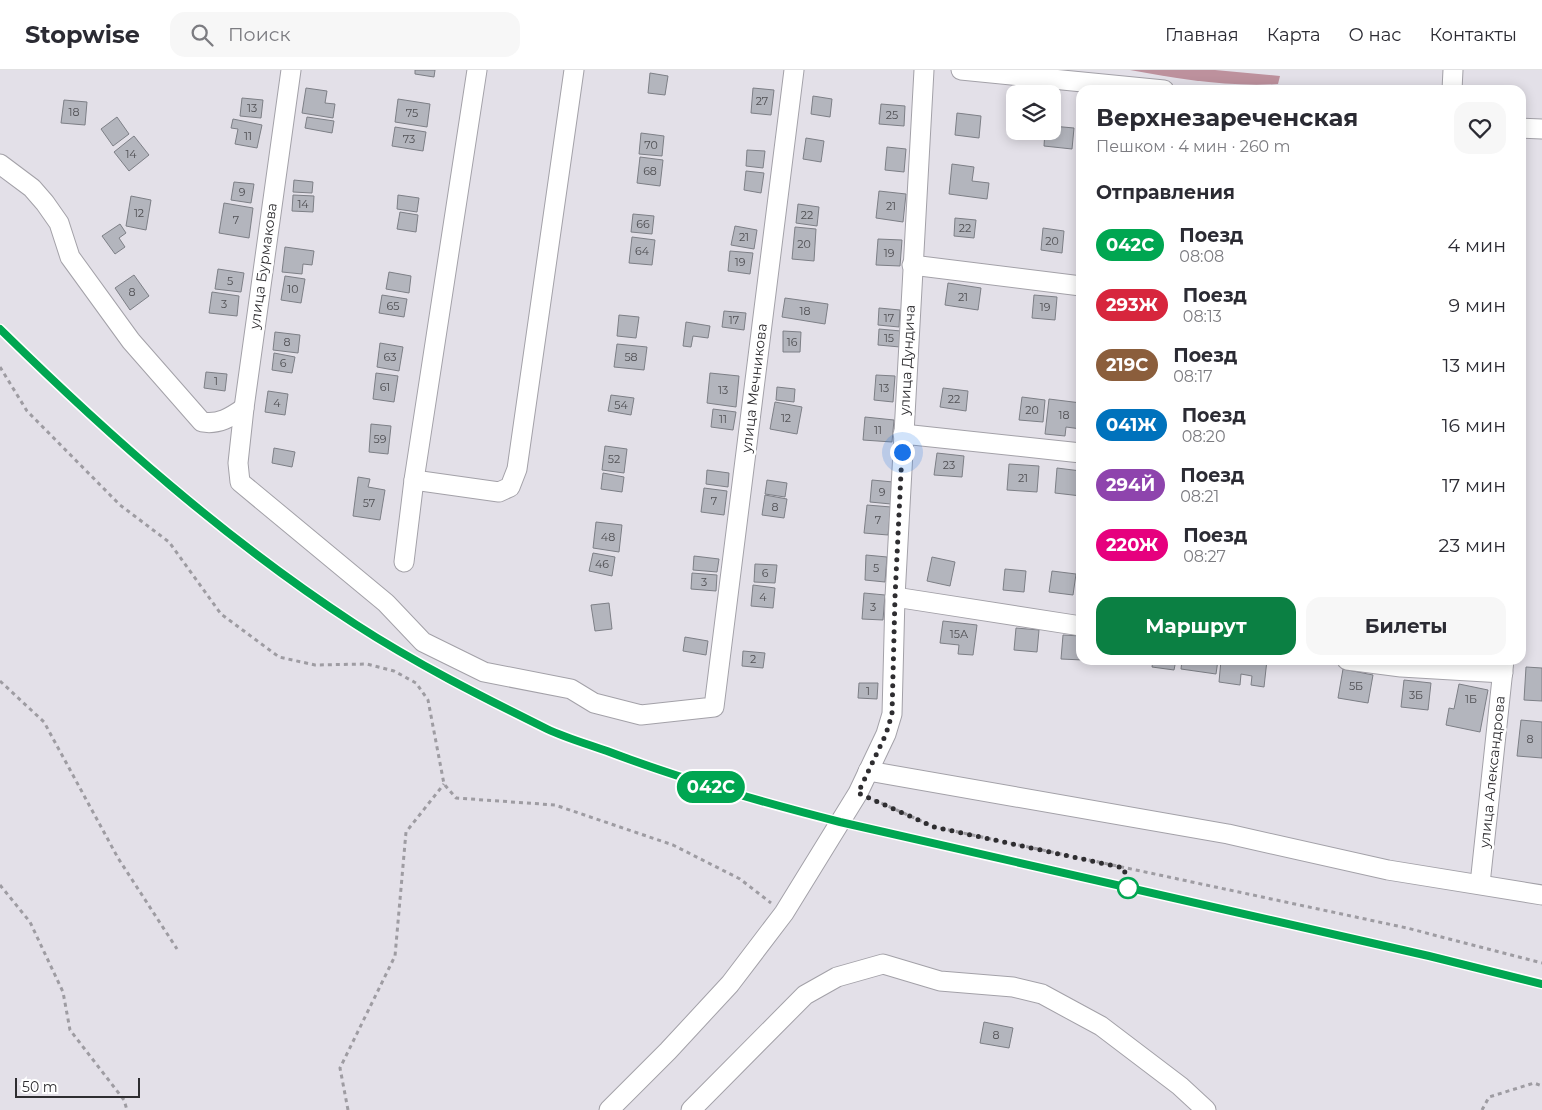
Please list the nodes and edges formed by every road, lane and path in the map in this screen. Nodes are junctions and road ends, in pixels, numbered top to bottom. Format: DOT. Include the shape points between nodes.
graph roads {
  1 [pos="290,70"];
  2 [pos="477,70"];
  3 [pos="574,70"];
  4 [pos="794,70"];
  5 [pos="924,70"];
  6 [pos="961,70"];
  7 [pos="1453,70"];
  8 [pos="1113,85"];
  9 [pos="1452,85"];
  10 [pos="1526,128"];
  11 [pos="1542,129"];
  12 [pos="0,164"];
  13 [pos="912,265"];
  14 [pos="1076,285"];
  15 [pos="0,367"];
  16 [pos="244,408"];
  17 [pos="903,434"];
  18 [pos="1076,452"];
  19 [pos="238,463"];
  20 [pos="414,480"];
  21 [pos="404,562"];
  22 [pos="895,597"];
  23 [pos="1076,625"];
  24 [pos="1386,665"];
  25 [pos="1503,666"];
  26 [pos="0,681"];
  27 [pos="868,771"];
  28 [pos="444,784"];
  29 [pos="858,793"];
  30 [pos="1480,884"];
  31 [pos="0,885"];
  32 [pos="1542,895"];
  33 [pos="784,913"];
  34 [pos="176,949"];
  35 [pos="1542,963"];
  36 [pos="1542,1086"];
  37 [pos="127,1110"];
  38 [pos="348,1110"];
  39 [pos="609,1110"];
  40 [pos="691,1110"];
  41 [pos="1206,1110"];
  42 [pos="1482,1110"];
  1 -- 16 [label="street, улица Бурмакова"];
  2 -- 20 [label="street"];
  3 -- 20 [label="street" via="514,478 510,487 500,492"];
  4 -- 19 [label="street, улица Мечникова" via="714,707 641,715 594,703 571,689 484,672 423,642 386,602 240,482"];
  5 -- 13 [label="street, улица Дундича"];
  6 -- 8 [label="street"];
  7 -- 9 [label="street"];
  10 -- 11 [label="street"];
  12 -- 16 [label="street" via="32,188 45,203 59,223 70,256 131,342 202,422 212,424 229,419"];
  13 -- 14 [label="street"];
  13 -- 17 [label="street, улица Дундича"];
  15 -- 28 [label="path" via="27,411 120,504 169,542 220,614 280,657 315,665 367,664 394,671 416,684 428,700"];
  16 -- 19 [label="street, улица Бурмакова"];
  17 -- 18 [label="street"];
  17 -- 22 [label="street, улица Дундича"];
  20 -- 21 [label="street"];
  22 -- 23 [label="street"];
  22 -- 27 [label="street, улица Дундича" via="892,714"];
  24 -- 25 [label="street"];
  25 -- 30 [label="street, улица Александрова"];
  26 -- 34 [label="path" via="44,722 118,858"];
  27 -- 29 [label="street, улица Дундича"];
  27 -- 30 [label="street" via="1228,834 1388,870"];
  28 -- 33 [label="path" via="456,798 555,805 673,846 740,879"];
  28 -- 38 [label="path" via="406,832 395,956 340,1068"];
  29 -- 33 [label="street, улица Дундича"];
  29 -- 35 [label="path" via="934,827 1407,928"];
  30 -- 32 [label="street"];
  31 -- 37 [label="path" via="30,922 63,992 70,1030 124,1100"];
  33 -- 39 [label="street, улица Дундича" via="730,984"];
  36 -- 42 [label="path" via="1534,1083 1489,1097"];
  40 -- 41 [label="street" via="805,995 837,977 883,964 940,982 1013,987 1042,994 1101,1026"];
}
